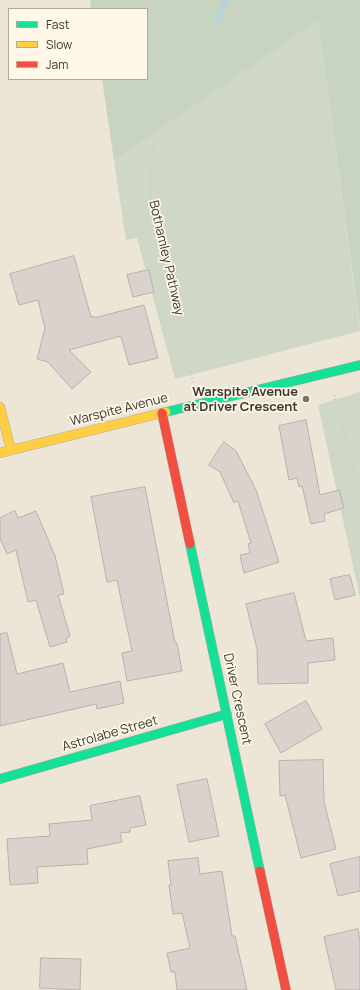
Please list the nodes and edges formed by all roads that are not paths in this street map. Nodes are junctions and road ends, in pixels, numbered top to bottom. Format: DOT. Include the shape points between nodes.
graph roads {
  1 [pos="360,365"];
  2 [pos="0,407"];
  3 [pos="162,413"];
  4 [pos="11,450"];
  5 [pos="0,453"];
  6 [pos="227,714"];
  7 [pos="0,778"];
  8 [pos="286,990"];
  1 -- 3 [label="street, Warspite Avenue"];
  2 -- 4 [label="street"];
  3 -- 4 [label="street, Warspite Avenue"];
  3 -- 6 [label="street, Driver Crescent"];
  4 -- 5 [label="street, Warspite Avenue"];
  6 -- 7 [label="street, Astrolabe Street"];
  6 -- 8 [label="street, Driver Crescent"];
}
